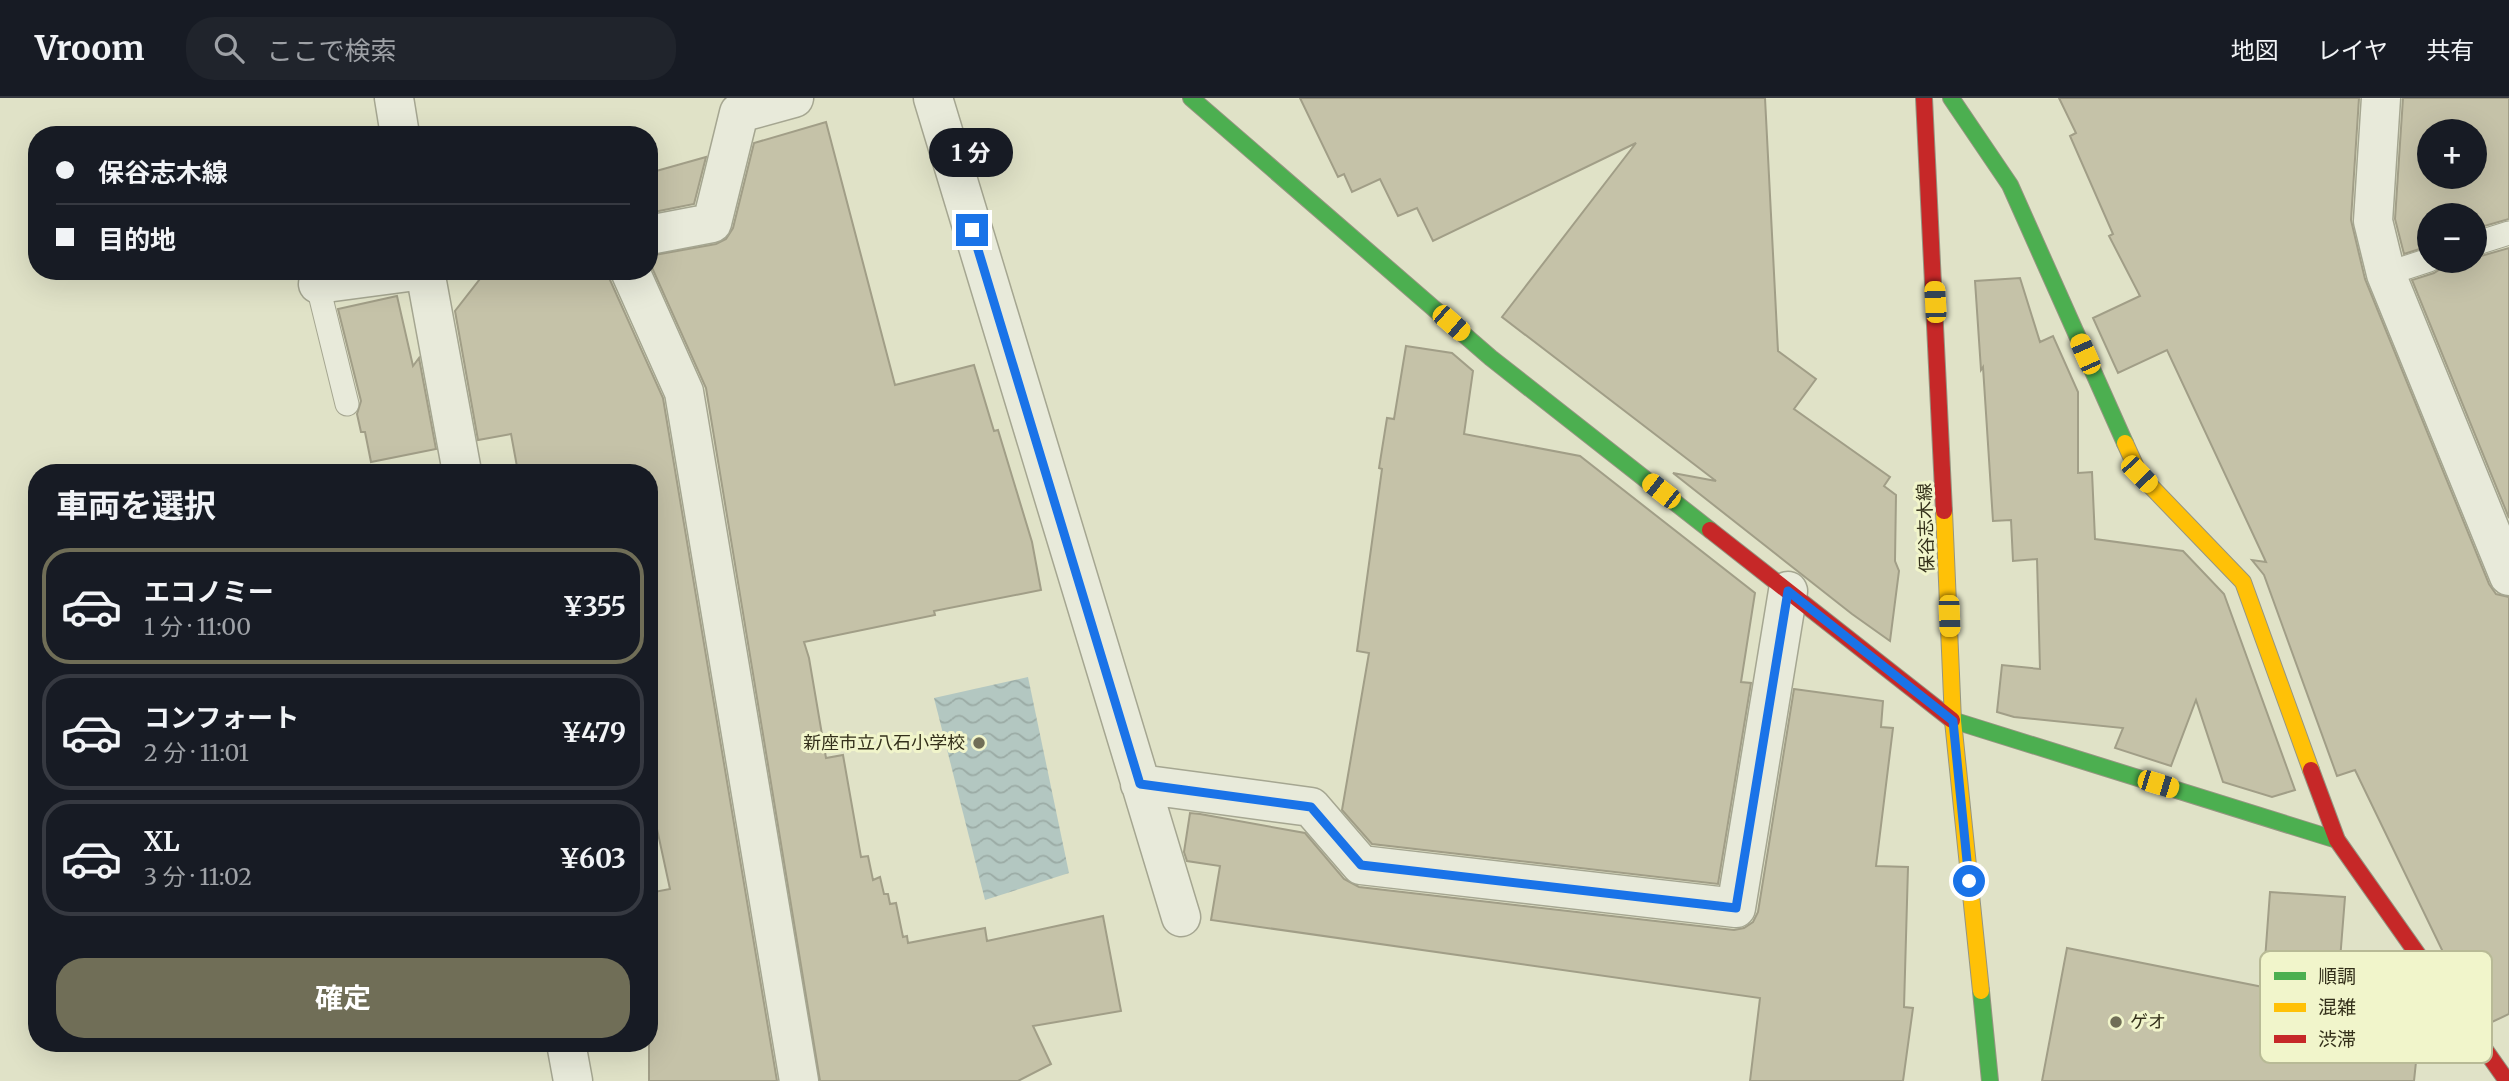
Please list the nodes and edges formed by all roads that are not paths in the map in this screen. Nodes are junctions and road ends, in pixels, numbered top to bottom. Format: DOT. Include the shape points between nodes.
graph roads {
  1 [pos="394,98"];
  2 [pos="794,98"];
  3 [pos="933,98"];
  4 [pos="1191,98"];
  5 [pos="1924,98"];
  6 [pos="1951,98"];
  7 [pos="2381,98"];
  8 [pos="399,126"];
  9 [pos="658,233"];
  10 [pos="2509,233"];
  11 [pos="2487,240"];
  12 [pos="2417,264"];
  13 [pos="2386,274"];
  14 [pos="316,280"];
  15 [pos="427,280"];
  16 [pos="634,280"];
  17 [pos="347,404"];
  18 [pos="461,464"];
  19 [pos="2509,576"];
  20 [pos="1788,591"];
  21 [pos="1953,721"];
  22 [pos="1140,784"];
  23 [pos="2337,840"];
  24 [pos="1181,917"];
  25 [pos="2415,951"];
  26 [pos="568,1052"];
  27 [pos="2492,1060"];
  28 [pos="573,1081"];
  29 [pos="799,1081"];
  30 [pos="1990,1081"];
  31 [pos="2507,1081"];
  1 -- 8 [label="street"];
  2 -- 9 [label="street" via="739,113 712,223"];
  3 -- 22 [label="street"];
  4 -- 20 [label="street" via="1491,358"];
  5 -- 21 [label="street, 保谷志木線"];
  6 -- 23 [label="street" via="2010,185 2139,474 2244,582"];
  7 -- 13 [label="street" via="2373,221"];
  10 -- 11 [label="lane"];
  12 -- 13 [label="lane"];
  13 -- 19 [label="street"];
  14 -- 17 [label="lane"];
  15 -- 18 [label="street"];
  16 -- 29 [label="street" via="684,392"];
  20 -- 21 [label="street"];
  20 -- 22 [label="street" via="1736,908 1361,865 1311,807"];
  21 -- 23 [label="street"];
  21 -- 30 [label="street, 保谷志木線"];
  22 -- 24 [label="street"];
  23 -- 25 [label="street"];
  26 -- 28 [label="street"];
  27 -- 31 [label="street"];
}
